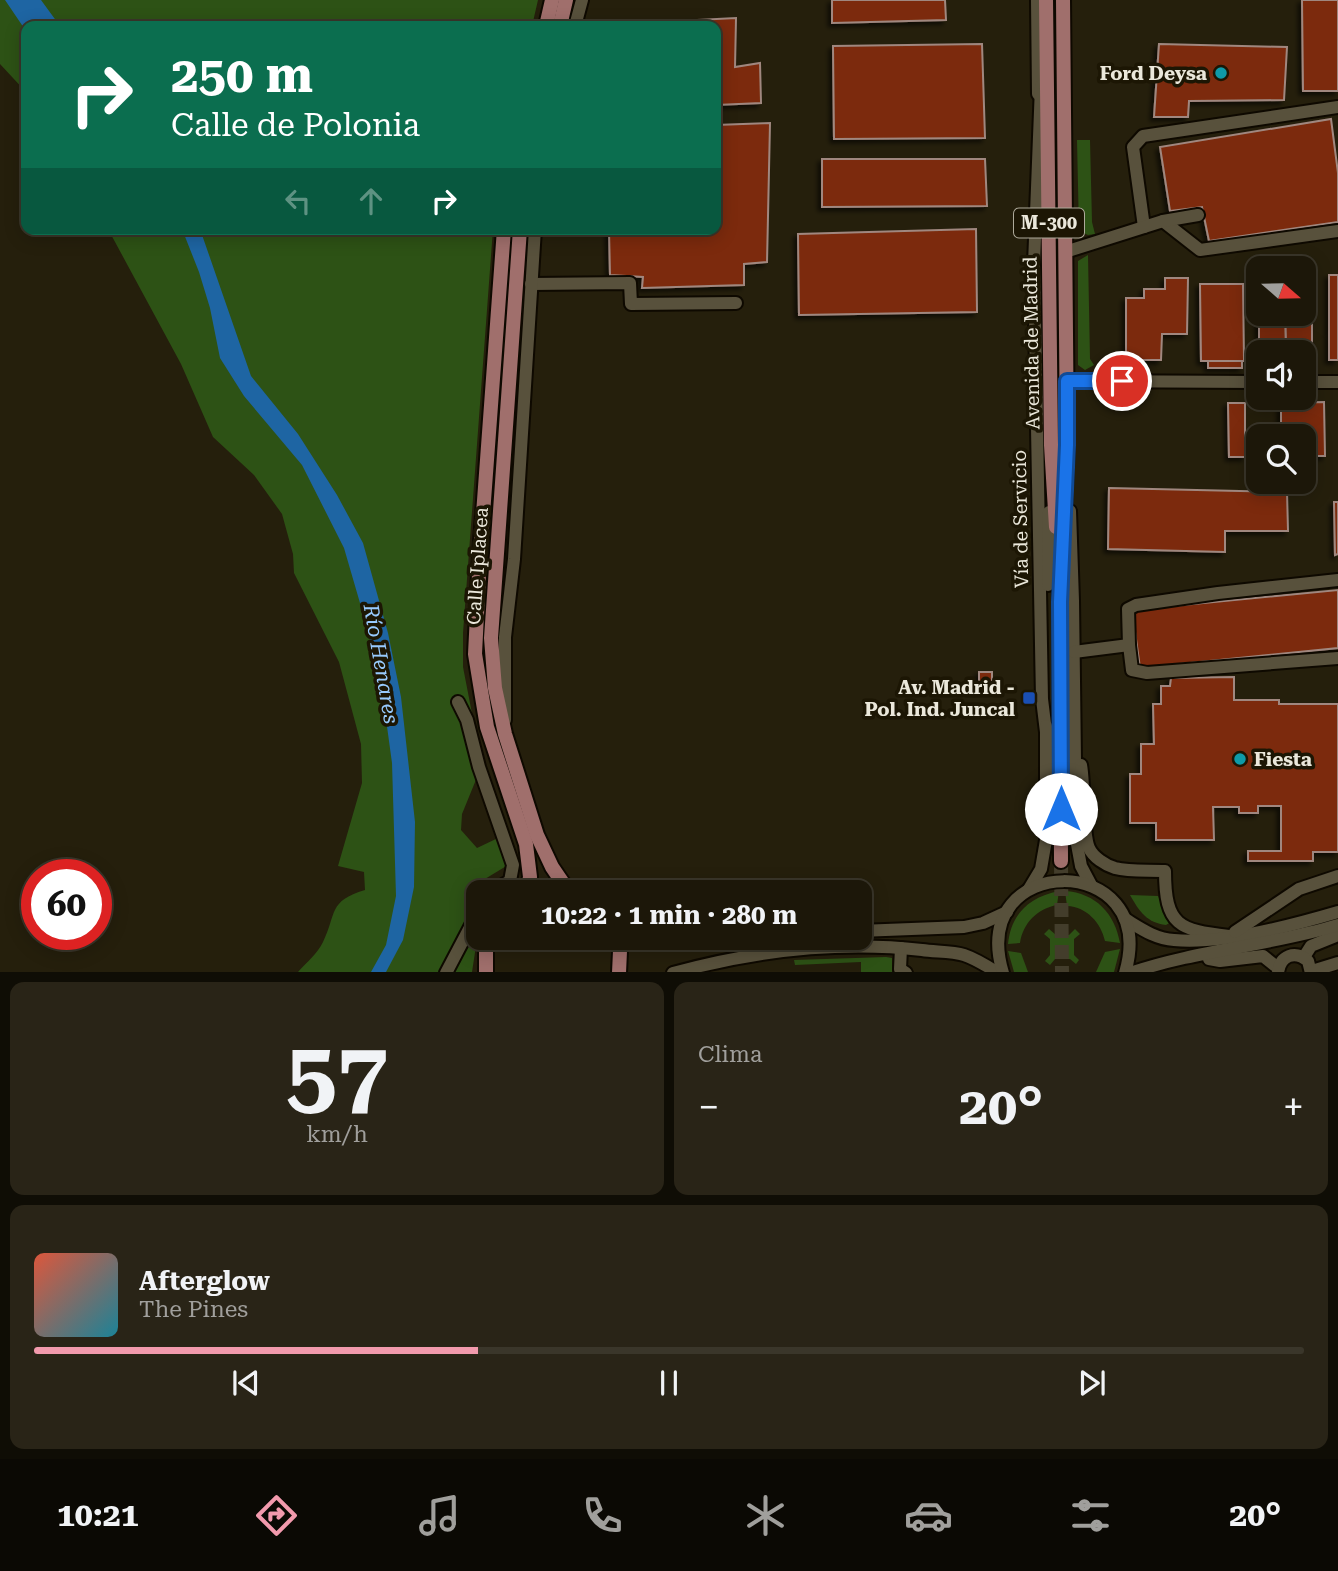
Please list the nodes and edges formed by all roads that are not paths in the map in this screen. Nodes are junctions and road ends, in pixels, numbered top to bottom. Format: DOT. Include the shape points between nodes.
graph roads {
  1 [pos="552,0"];
  2 [pos="566,0"];
  3 [pos="582,0"];
  4 [pos="1037,0"];
  5 [pos="1045,0"];
  6 [pos="1063,0"];
  7 [pos="547,21"];
  8 [pos="561,21"];
  9 [pos="576,21"];
  10 [pos="1338,107"];
  11 [pos="1039,137"];
  12 [pos="1198,215"];
  13 [pos="1163,220"];
  14 [pos="1144,227"];
  15 [pos="1338,231"];
  16 [pos="504,235"];
  17 [pos="520,235"];
  18 [pos="535,235"];
  19 [pos="1065,252"];
  20 [pos="531,284"];
  21 [pos="736,303"];
  22 [pos="1067,381"];
  23 [pos="1246,382"];
  24 [pos="1316,382"];
  25 [pos="1338,382"];
  26 [pos="1051,445"];
  27 [pos="1067,445"];
  28 [pos="1338,580"];
  29 [pos="1060,602"];
  30 [pos="1129,645"];
  31 [pos="1074,652"];
  32 [pos="1338,658"];
  33 [pos="458,702"];
  34 [pos="1046,732"];
  35 [pos="505,734"];
  36 [pos="1076,734"];
  37 [pos="1061,861"];
  38 [pos="1338,876"];
  39 [pos="510,880"];
  40 [pos="529,880"];
  41 [pos="561,880"];
  42 [pos="1091,885"];
  43 [pos="1029,890"];
  44 [pos="1007,912"];
  45 [pos="1338,912"];
  46 [pos="1125,919"];
  47 [pos="1338,925"];
  48 [pos="872,931"];
  49 [pos="466,934"];
  50 [pos="1338,935"];
  51 [pos="1229,936"];
  52 [pos="901,948"];
  53 [pos="486,950"];
  54 [pos="620,950"];
  55 [pos="1191,957"];
  56 [pos="1304,957"];
  57 [pos="1338,963"];
  58 [pos="1149,970"];
  59 [pos="1278,970"];
  60 [pos="446,972"];
  61 [pos="486,972"];
  62 [pos="619,972"];
  63 [pos="673,972"];
  64 [pos="906,972"];
  65 [pos="998,972"];
  66 [pos="1003,972"];
  67 [pos="1127,972"];
  68 [pos="1311,972"];
  1 -- 7 [label="main road"];
  2 -- 8 [label="main road"];
  3 -- 9 [label="street"];
  4 -- 11 [label="street, Vía de Servicio / M-300"];
  5 -- 11 [label="street, Vía de Servicio / M-300"];
  5 -- 26 [label="main road, Avenida de Madrid / M-300"];
  6 -- 19 [label="main road, Avenida de Madrid / M-300"];
  10 -- 14 [label="street" via="1143,136 1133,147"];
  11 -- 34 [label="street, Vía de Servicio / M-300" via="1034,264"];
  12 -- 13 [label="street"];
  13 -- 14 [label="street"];
  13 -- 15 [label="street" via="1200,250"];
  14 -- 19 [label="street"];
  16 -- 40 [label="main road, Calle Iplacea" via="475,654 486,727 526,844"];
  17 -- 35 [label="main road, Calle Iplacea" via="491,638"];
  18 -- 20 [label="street"];
  19 -- 22 [label="main road, Avenida de Madrid / M-300"];
  20 -- 21 [label="street" via="630,284 631,304"];
  20 -- 35 [label="street" via="505,637"];
  22 -- 23 [label="street"];
  22 -- 27 [label="main road, Avenida de Madrid / M-300"];
  24 -- 25 [label="street"];
  26 -- 29 [label="main road, Avenida de Madrid"];
  26 -- 34 [label="street, M-300"];
  27 -- 29 [label="main road, Avenida de Madrid"];
  27 -- 31 [label="street, M-300"];
  28 -- 30 [label="street" via="1136,605 1128,610"];
  29 -- 37 [label="main road, Avenida de Madrid"];
  30 -- 31 [label="street"];
  30 -- 32 [label="street" via="1132,670 1147,673"];
  31 -- 36 [label="street, M-300"];
  33 -- 39 [label="street" via="513,865"];
  34 -- 43 [label="street, M-300" via="1046,840 1041,869"];
  35 -- 41 [label="main road, Calle Iplacea" via="537,835"];
  36 -- 42 [label="street, M-300" via="1076,839 1081,866"];
  36 -- 51 [label="street" via="1089,849 1115,868 1165,871 1165,892 1178,925"];
  38 -- 51 [label="street" via="1299,889"];
  42 -- 43 [label="street, M-300" via="1049,881"];
  42 -- 46 [label="street, M-300" via="1116,905"];
  43 -- 44 [label="street, M-300"];
  44 -- 48 [label="street, M-300" via="964,927"];
  44 -- 66 [label="street, M-300" via="998,933"];
  45 -- 51 [label="street"];
  46 -- 51 [label="street" via="1147,933 1172,940"];
  46 -- 67 [label="street" via="1130,937"];
  47 -- 55 [label="street"];
  49 -- 60 [label="street"];
  50 -- 56 [label="street" via="1311,946"];
  52 -- 63 [label="street" via="778,951"];
  52 -- 64 [label="street" via="900,969"];
  52 -- 65 [label="street" via="963,955"];
  53 -- 61 [label="main road"];
  54 -- 62 [label="main road"];
  55 -- 58 [label="street"];
  55 -- 59 [label="street" via="1220,961 1263,956"];
  56 -- 59 [label="street" via="1283,958"];
  56 -- 68 [label="street"];
  57 -- 68 [label="street"];
  58 -- 67 [label="street"];
}
